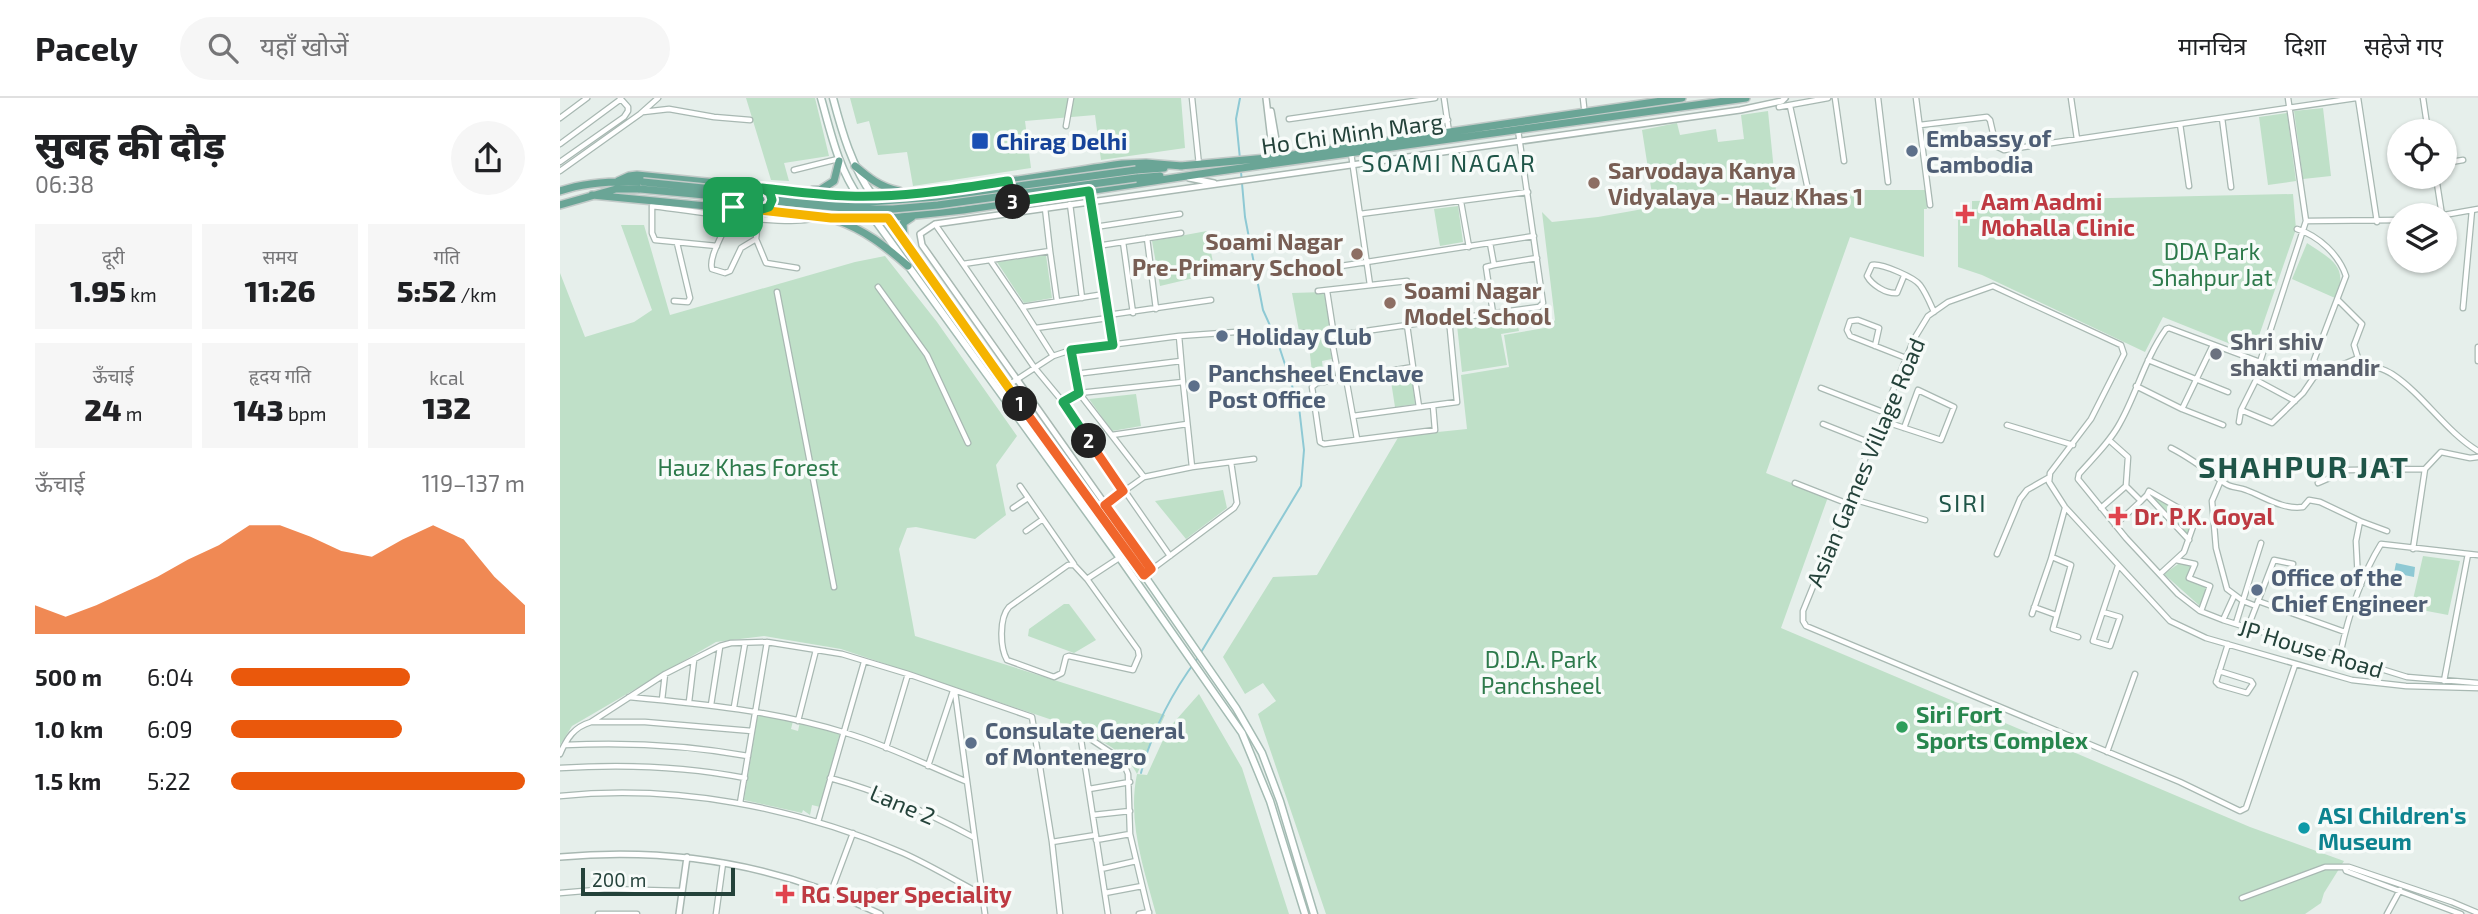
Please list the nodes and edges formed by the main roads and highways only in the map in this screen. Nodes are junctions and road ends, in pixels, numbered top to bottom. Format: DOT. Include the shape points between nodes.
graph roads {
  1 [pos="821,98"];
  2 [pos="833,98"];
  3 [pos="1682,98"];
  4 [pos="1746,98"];
  5 [pos="1275,159"];
  6 [pos="839,160"];
  7 [pos="855,166"];
  8 [pos="1182,166"];
  9 [pos="1213,172"];
  10 [pos="1136,174"];
  11 [pos="618,181"];
  12 [pos="1008,181"];
  13 [pos="642,185"];
  14 [pos="762,188"];
  15 [pos="560,191"];
  16 [pos="799,192"];
  17 [pos="912,193"];
  18 [pos="592,195"];
  19 [pos="858,196"];
  20 [pos="873,196"];
  21 [pos="1011,202"];
  22 [pos="560,205"];
  23 [pos="758,213"];
  24 [pos="915,215"];
  25 [pos="831,218"];
  26 [pos="888,218"];
  27 [pos="874,219"];
  28 [pos="904,240"];
  29 [pos="908,266"];
  30 [pos="1305,914"];
  31 [pos="1314,914"];
  1 -- 6 [label="main road"];
  2 -- 7 [label="main road"];
  3 -- 5 [label="main road, Ho Chi Minh Marg"];
  4 -- 5 [label="main road, Ho Chi Minh Marg" via="1350,153"];
  5 -- 8 [label="main road, Ho Chi Minh Marg"];
  5 -- 9 [label="main road, Ho Chi Minh Marg"];
  6 -- 16 [label="main road" via="837,175 828,186"];
  6 -- 19 [label="main road"];
  7 -- 17 [label="main road" via="888,189"];
  7 -- 20 [label="main road"];
  8 -- 10 [label="main road"];
  8 -- 12 [label="main road" via="1122,164"];
  9 -- 10 [label="main road"];
  9 -- 21 [label="main road"];
  10 -- 13 [label="main road, bridge" via="856,203"];
  11 -- 13 [label="main road"];
  11 -- 14 [label="main road" via="637,176"];
  11 -- 15 [label="main road"];
  12 -- 17 [label="main road"];
  12 -- 21 [label="main road"];
  13 -- 18 [label="main road"];
  14 -- 16 [label="main road"];
  14 -- 23 [label="main road" via="772,200"];
  16 -- 19 [label="main road"];
  17 -- 20 [label="main road"];
  18 -- 22 [label="main road"];
  18 -- 23 [label="main road"];
  19 -- 20 [label="main road"];
  19 -- 27 [label="main road"];
  20 -- 26 [label="main road"];
  21 -- 24 [label="main road"];
  23 -- 25 [label="main road"];
  24 -- 26 [label="main road"];
  24 -- 28 [label="main road" via="903,223"];
  25 -- 27 [label="main road"];
  25 -- 29 [label="main road" via="879,241"];
  26 -- 27 [label="main road"];
  26 -- 28 [label="main road"];
  27 -- 29 [label="main road"];
  28 -- 31 [label="main road" via="1236,708 1262,753"];
  29 -- 30 [label="main road" via="1242,733 1270,802"];
}
